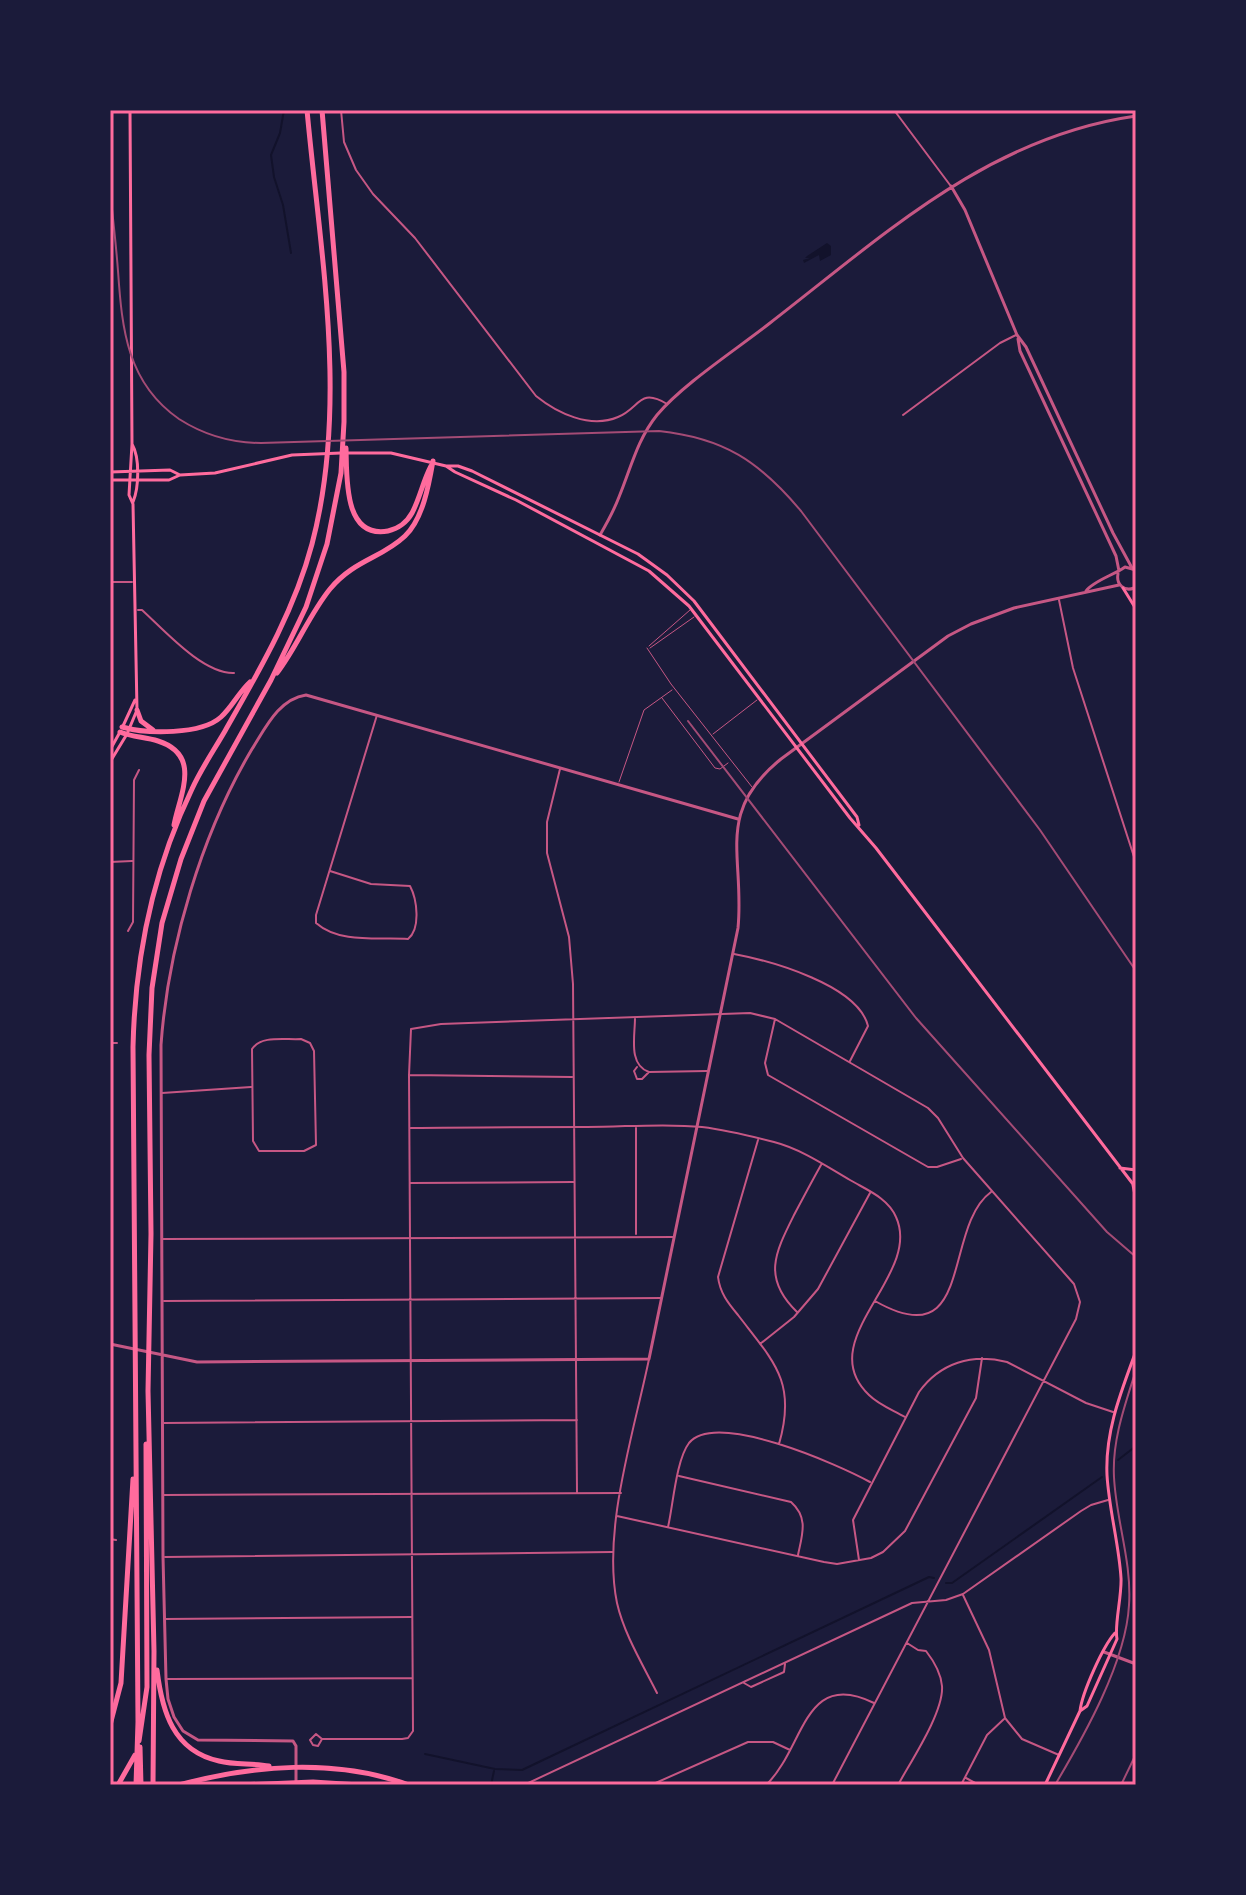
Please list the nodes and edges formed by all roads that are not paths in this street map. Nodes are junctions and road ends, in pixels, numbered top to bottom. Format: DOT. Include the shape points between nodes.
graph roads {
  1 [pos="130,110"];
  2 [pos="307,110"];
  3 [pos="322,110"];
  4 [pos="341,110"];
  5 [pos="894,110"];
  6 [pos="1136,116"];
  7 [pos="951,186"];
  8 [pos="1017,335"];
  9 [pos="667,404"];
  10 [pos="903,415"];
  11 [pos="132,444"];
  12 [pos="433,461"];
  13 [pos="446,466"];
  14 [pos="130,470"];
  15 [pos="136,470"];
  16 [pos="110,472"];
  17 [pos="344,474"];
  18 [pos="180,475"];
  19 [pos="110,480"];
  20 [pos="130,480"];
  21 [pos="136,480"];
  22 [pos="133,504"];
  23 [pos="600,535"];
  24 [pos="1135,570"];
  25 [pos="1118,573"];
  26 [pos="110,582"];
  27 [pos="133,582"];
  28 [pos="1121,586"];
  29 [pos="1136,589"];
  30 [pos="1086,591"];
  31 [pos="1058,599"];
  32 [pos="691,609"];
  33 [pos="1136,609"];
  34 [pos="134,610"];
  35 [pos="701,611"];
  36 [pos="696,615"];
  37 [pos="647,648"];
  38 [pos="234,673"];
  39 [pos="256,676"];
  40 [pos="271,680"];
  41 [pos="675,688"];
  42 [pos="661,698"];
  43 [pos="760,698"];
  44 [pos="135,700"];
  45 [pos="137,710"];
  46 [pos="378,714"];
  47 [pos="125,730"];
  48 [pos="154,730"];
  49 [pos="711,735"];
  50 [pos="803,743"];
  51 [pos="796,748"];
  52 [pos="110,750"];
  53 [pos="730,761"];
  54 [pos="110,762"];
  55 [pos="561,768"];
  56 [pos="139,770"];
  57 [pos="618,784"];
  58 [pos="752,787"];
  59 [pos="738,819"];
  60 [pos="861,828"];
  61 [pos="171,837"];
  62 [pos="134,861"];
  63 [pos="110,862"];
  64 [pos="1136,863"];
  65 [pos="330,871"];
  66 [pos="128,931"];
  67 [pos="733,954"];
  68 [pos="721,1014"];
  69 [pos="635,1018"];
  70 [pos="574,1019"];
  71 [pos="775,1019"];
  72 [pos="110,1043"];
  73 [pos="117,1043"];
  74 [pos="850,1061"];
  75 [pos="638,1066"];
  76 [pos="709,1071"];
  77 [pos="649,1072"];
  78 [pos="409,1075"];
  79 [pos="574,1077"];
  80 [pos="251,1087"];
  81 [pos="161,1093"];
  82 [pos="574,1127"];
  83 [pos="636,1127"];
  84 [pos="697,1127"];
  85 [pos="410,1128"];
  86 [pos="758,1138"];
  87 [pos="963,1158"];
  88 [pos="822,1164"];
  89 [pos="1120,1168"];
  90 [pos="1136,1170"];
  91 [pos="575,1182"];
  92 [pos="410,1183"];
  93 [pos="1135,1185"];
  94 [pos="871,1192"];
  95 [pos="991,1192"];
  96 [pos="1136,1200"];
  97 [pos="636,1236"];
  98 [pos="575,1237"];
  99 [pos="675,1237"];
  100 [pos="410,1238"];
  101 [pos="163,1239"];
  102 [pos="576,1298"];
  103 [pos="662,1298"];
  104 [pos="410,1299"];
  105 [pos="163,1301"];
  106 [pos="874,1301"];
  107 [pos="798,1313"];
  108 [pos="110,1344"];
  109 [pos="760,1344"];
  110 [pos="1136,1351"];
  111 [pos="160,1355"];
  112 [pos="982,1358"];
  113 [pos="576,1359"];
  114 [pos="649,1359"];
  115 [pos="411,1360"];
  116 [pos="1044,1381"];
  117 [pos="148,1391"];
  118 [pos="1114,1412"];
  119 [pos="905,1417"];
  120 [pos="577,1420"];
  121 [pos="411,1421"];
  122 [pos="162,1423"];
  123 [pos="779,1444"];
  124 [pos="134,1462"];
  125 [pos="679,1476"];
  126 [pos="871,1483"];
  127 [pos="577,1492"];
  128 [pos="621,1493"];
  129 [pos="412,1494"];
  130 [pos="163,1495"];
  131 [pos="1110,1500"];
  132 [pos="617,1516"];
  133 [pos="668,1527"];
  134 [pos="110,1539"];
  135 [pos="116,1540"];
  136 [pos="612,1552"];
  137 [pos="413,1556"];
  138 [pos="798,1556"];
  139 [pos="163,1557"];
  140 [pos="859,1562"];
  141 [pos="963,1594"];
  142 [pos="929,1600"];
  143 [pos="413,1617"];
  144 [pos="164,1619"];
  145 [pos="1115,1633"];
  146 [pos="907,1642"];
  147 [pos="154,1651"];
  148 [pos="1104,1652"];
  149 [pos="1111,1655"];
  150 [pos="784,1663"];
  151 [pos="1136,1664"];
  152 [pos="414,1678"];
  153 [pos="166,1679"];
  154 [pos="744,1682"];
  155 [pos="657,1693"];
  156 [pos="875,1704"];
  157 [pos="1080,1711"];
  158 [pos="1005,1718"];
  159 [pos="110,1725"];
  160 [pos="322,1739"];
  161 [pos="791,1750"];
  162 [pos="1059,1755"];
  163 [pos="282,1769"];
  164 [pos="965,1777"];
  165 [pos="118,1785"];
  166 [pos="139,1785"];
  167 [pos="153,1785"];
  168 [pos="179,1785"];
  169 [pos="240,1785"];
  170 [pos="296,1785"];
  171 [pos="359,1785"];
  172 [pos="409,1785"];
  173 [pos="527,1785"];
  174 [pos="651,1785"];
  175 [pos="766,1785"];
  176 [pos="832,1785"];
  177 [pos="898,1785"];
  178 [pos="961,1785"];
  179 [pos="979,1785"];
  180 [pos="990,1785"];
  181 [pos="995,1785"];
  182 [pos="1045,1785"];
  1 -- 11 [label="main road"];
  2 -- 39 [label="highway" via="331,423 312,545 286,620"];
  3 -- 17 [label="highway" via="344,372"];
  4 -- 9 [label="street" via="344,142 356,170 536,396 550,408 584,419 622,416 646,397"];
  5 -- 7 [label="street"];
  6 -- 7 [label="street" via="1022,149"];
  7 -- 8 [label="street"];
  7 -- 9 [label="street"];
  8 -- 10 [label="street"];
  8 -- 24 [label="street"];
  8 -- 25 [label="street" via="1116,556"];
  9 -- 23 [label="street" via="645,431"];
  11 -- 14 [label="main road"];
  11 -- 15 [label="main road"];
  12 -- 13 [label="main road"];
  12 -- 17 [label="highway" via="412,513 394,530 382,532 360,523 352,511"];
  12 -- 18 [label="main road" via="391,453 311,453"];
  12 -- 40 [label="highway" via="409,532 344,573"];
  13 -- 23 [label="main road" via="472,471"];
  13 -- 32 [label="main road" via="633,560"];
  14 -- 15 [label="main road"];
  14 -- 16 [label="main road"];
  14 -- 20 [label="main road"];
  15 -- 18 [label="main road"];
  15 -- 21 [label="main road"];
  17 -- 40 [label="highway" via="306,607"];
  18 -- 21 [label="main road"];
  19 -- 20 [label="main road"];
  20 -- 21 [label="main road"];
  20 -- 22 [label="main road"];
  21 -- 22 [label="main road"];
  22 -- 27 [label="main road"];
  23 -- 35 [label="main road" via="652,563"];
  24 -- 25 [label="street" via="1125,567"];
  25 -- 28 [label="street"];
  25 -- 30 [label="street"];
  26 -- 27 [label="street"];
  27 -- 34 [label="main road"];
  28 -- 29 [label="street"];
  28 -- 30 [label="street"];
  28 -- 33 [label="main road"];
  30 -- 31 [label="street"];
  31 -- 50 [label="street" via="1014,608 948,636"];
  31 -- 64 [label="street" via="1073,668"];
  32 -- 36 [label="main road"];
  32 -- 37 [label="lane"];
  34 -- 38 [label="street" via="142,610 202,663"];
  34 -- 44 [label="main road"];
  35 -- 36 [label="lane"];
  35 -- 50 [label="main road"];
  36 -- 37 [label="lane"];
  36 -- 43 [label="main road"];
  37 -- 41 [label="lane"];
  39 -- 48 [label="highway" via="208,725"];
  39 -- 61 [label="highway" via="192,787"];
  40 -- 117 [label="highway" via="204,801 162,923 150,1041"];
  41 -- 42 [label="lane"];
  41 -- 49 [label="lane"];
  42 -- 53 [label="lane" via="715,768"];
  42 -- 57 [label="lane" via="644,710"];
  43 -- 49 [label="lane"];
  43 -- 51 [label="main road"];
  44 -- 45 [label="main road"];
  44 -- 47 [label="main road"];
  45 -- 47 [label="main road"];
  45 -- 48 [label="highway" via="141,721"];
  46 -- 55 [label="street"];
  46 -- 65 [label="street"];
  46 -- 81 [label="street" via="313,695 293,699 279,709 236,777 204,848 182,928 162,1028"];
  47 -- 48 [label="highway"];
  47 -- 52 [label="main road"];
  47 -- 54 [label="main road"];
  47 -- 61 [label="highway" via="167,745 183,760 186,778"];
  49 -- 53 [label="lane"];
  50 -- 51 [label="street"];
  50 -- 60 [label="main road"];
  51 -- 58 [label="street"];
  51 -- 60 [label="main road"];
  53 -- 58 [label="lane"];
  55 -- 57 [label="street"];
  55 -- 70 [label="street" via="547,822 547,853 569,937"];
  56 -- 62 [label="street" via="134,780"];
  57 -- 59 [label="street"];
  58 -- 59 [label="street"];
  59 -- 67 [label="street" via="740,905"];
  60 -- 89 [label="main road"];
  61 -- 124 [label="highway" via="147,921 134,1019"];
  62 -- 63 [label="street"];
  62 -- 66 [label="street" via="133,922"];
  65 -- 65 [label="street" via="316,915 318,925 359,939 414,935 410,886 371,884"];
  67 -- 68 [label="street"];
  67 -- 74 [label="street" via="799,971 851,1001 868,1026"];
  68 -- 69 [label="street"];
  68 -- 71 [label="street"];
  68 -- 76 [label="street"];
  69 -- 70 [label="street"];
  69 -- 75 [label="street"];
  70 -- 78 [label="street" via="411,1029"];
  70 -- 79 [label="street"];
  71 -- 74 [label="street"];
  71 -- 87 [label="street" via="765,1063 768,1075 928,1167"];
  72 -- 73 [label="street"];
  74 -- 87 [label="street" via="928,1108"];
  75 -- 77 [label="street"];
  75 -- 77 [label="street" via="637,1079"];
  76 -- 77 [label="street"];
  76 -- 84 [label="street"];
  78 -- 79 [label="street"];
  78 -- 85 [label="street"];
  79 -- 82 [label="street"];
  80 -- 80 [label="street" via="256,1149 314,1147 314,1051 309,1042 255,1044"];
  80 -- 81 [label="street"];
  81 -- 101 [label="street"];
  82 -- 83 [label="street"];
  82 -- 85 [label="street"];
  82 -- 91 [label="street"];
  83 -- 84 [label="street"];
  83 -- 97 [label="street"];
  84 -- 86 [label="street"];
  84 -- 99 [label="street"];
  85 -- 92 [label="street"];
  86 -- 88 [label="street"];
  86 -- 109 [label="street" via="718,1277 726,1301"];
  87 -- 95 [label="street"];
  88 -- 94 [label="street"];
  88 -- 107 [label="street" via="775,1257 777,1284"];
  89 -- 90 [label="main road"];
  89 -- 93 [label="main road"];
  91 -- 92 [label="street"];
  91 -- 98 [label="street"];
  92 -- 100 [label="street"];
  93 -- 96 [label="main road"];
  94 -- 106 [label="street" via="891,1208 901,1238 897,1259"];
  94 -- 107 [label="street" via="818,1289"];
  95 -- 106 [label="street" via="974,1212 950,1290 937,1308 908,1316"];
  95 -- 116 [label="street" via="1074,1284 1080,1298 1078,1314"];
  97 -- 98 [label="street"];
  97 -- 99 [label="street"];
  98 -- 100 [label="street"];
  98 -- 102 [label="street"];
  99 -- 103 [label="street"];
  100 -- 101 [label="street"];
  100 -- 104 [label="street"];
  101 -- 105 [label="street"];
  102 -- 103 [label="street"];
  102 -- 104 [label="street"];
  102 -- 113 [label="street"];
  103 -- 114 [label="street"];
  104 -- 105 [label="street"];
  104 -- 115 [label="street"];
  105 -- 111 [label="street"];
  106 -- 119 [label="street" via="854,1346 855,1373 867,1394"];
  107 -- 109 [label="street"];
  108 -- 111 [label="street"];
  109 -- 123 [label="street" via="784,1388 786,1414"];
  110 -- 118 [label="main road"];
  111 -- 115 [label="street" via="197,1362"];
  111 -- 122 [label="street"];
  112 -- 116 [label="street" via="1007,1362"];
  112 -- 119 [label="street" via="937,1373"];
  112 -- 140 [label="street" via="976,1398 911,1521 883,1552"];
  113 -- 114 [label="street"];
  113 -- 115 [label="street"];
  113 -- 120 [label="street"];
  114 -- 128 [label="street"];
  115 -- 121 [label="street"];
  116 -- 118 [label="street"];
  116 -- 142 [label="street"];
  117 -- 147 [label="highway"];
  117 -- 165 [label="highway" via="147,1687 142,1731"];
  118 -- 131 [label="main road" via="1107,1448"];
  119 -- 126 [label="street"];
  120 -- 121 [label="street"];
  120 -- 127 [label="street"];
  121 -- 122 [label="street"];
  121 -- 129 [label="street"];
  122 -- 130 [label="street"];
  123 -- 125 [label="street" via="705,1432 690,1442"];
  123 -- 126 [label="street"];
  124 -- 159 [label="highway" via="121,1683"];
  124 -- 166 [label="highway"];
  125 -- 133 [label="street"];
  125 -- 138 [label="street" via="791,1502 802,1514"];
  126 -- 140 [label="street" via="853,1520"];
  127 -- 128 [label="street"];
  127 -- 129 [label="street"];
  128 -- 132 [label="street"];
  129 -- 130 [label="street"];
  129 -- 137 [label="street"];
  130 -- 139 [label="street"];
  131 -- 141 [label="street" via="1081,1511"];
  131 -- 145 [label="main road" via="1121,1578"];
  132 -- 133 [label="street"];
  132 -- 136 [label="street"];
  133 -- 138 [label="street"];
  134 -- 135 [label="street"];
  136 -- 137 [label="street"];
  136 -- 155 [label="street" via="619,1610"];
  137 -- 139 [label="street"];
  137 -- 143 [label="street"];
  138 -- 140 [label="street" via="837,1564"];
  139 -- 144 [label="street"];
  141 -- 142 [label="street"];
  141 -- 158 [label="street" via="989,1650"];
  142 -- 146 [label="street"];
  142 -- 150 [label="street" via="912,1603"];
  143 -- 144 [label="street"];
  143 -- 152 [label="street"];
  144 -- 153 [label="street"];
  145 -- 148 [label="main road"];
  145 -- 149 [label="main road"];
  146 -- 156 [label="street"];
  146 -- 177 [label="street" via="931,1657 941,1676 942,1696"];
  147 -- 163 [label="highway" via="163,1708 187,1746 216,1761"];
  147 -- 167 [label="highway"];
  148 -- 149 [label="street"];
  148 -- 157 [label="main road"];
  149 -- 151 [label="street"];
  149 -- 157 [label="main road"];
  150 -- 154 [label="street"];
  150 -- 154 [label="street" via="784,1672 749,1687"];
  152 -- 153 [label="street"];
  152 -- 160 [label="street" via="410,1736"];
  153 -- 170 [label="street" via="178,1725 198,1740 294,1742"];
  154 -- 173 [label="street"];
  156 -- 161 [label="street" via="856,1694 830,1695 811,1713"];
  156 -- 176 [label="street"];
  157 -- 162 [label="main road"];
  158 -- 162 [label="street" via="1022,1739"];
  158 -- 164 [label="street" via="987,1735"];
  161 -- 174 [label="street" via="773,1742 748,1742"];
  161 -- 175 [label="street"];
  162 -- 182 [label="main road"];
  163 -- 168 [label="highway" via="236,1771"];
  163 -- 172 [label="highway" via="344,1770"];
  164 -- 178 [label="street"];
  164 -- 179 [label="street"];
  169 -- 171 [label="highway"];
  180 -- 181 [label="street"];
}
